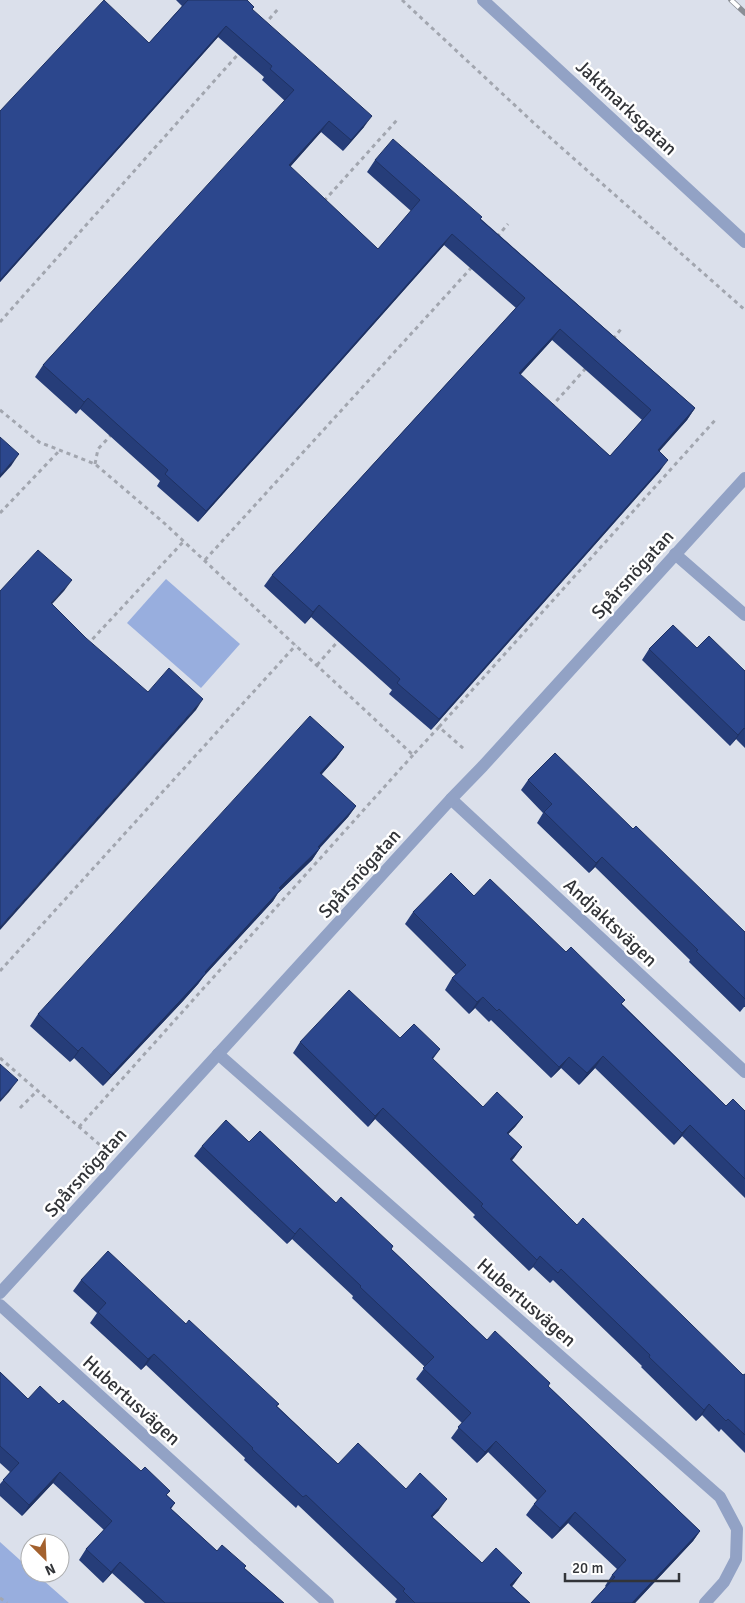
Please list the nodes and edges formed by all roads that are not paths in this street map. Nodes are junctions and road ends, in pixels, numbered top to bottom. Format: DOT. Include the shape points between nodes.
graph roads {
  1 [pos="483,0"];
  2 [pos="745,242"];
  3 [pos="745,478"];
  4 [pos="675,554"];
  5 [pos="745,615"];
  6 [pos="451,799"];
  7 [pos="218,1054"];
  8 [pos="745,1072"];
  9 [pos="0,1293"];
  10 [pos="0,1305"];
  11 [pos="328,1603"];
  12 [pos="705,1603"];
  1 -- 2 [label="street, Jaktmarksgatan"];
  3 -- 4 [label="street, Spårsnögatan"];
  4 -- 5 [label="street"];
  4 -- 6 [label="street, Spårsnögatan"];
  6 -- 7 [label="street, Spårsnögatan"];
  6 -- 8 [label="street, Andjaktsvägen"];
  7 -- 9 [label="street, Spårsnögatan"];
  7 -- 12 [label="street, Hubertusvägen" via="720,1497 737,1528 736,1559 724,1582"];
  10 -- 11 [label="street, Hubertusvägen"];
}
